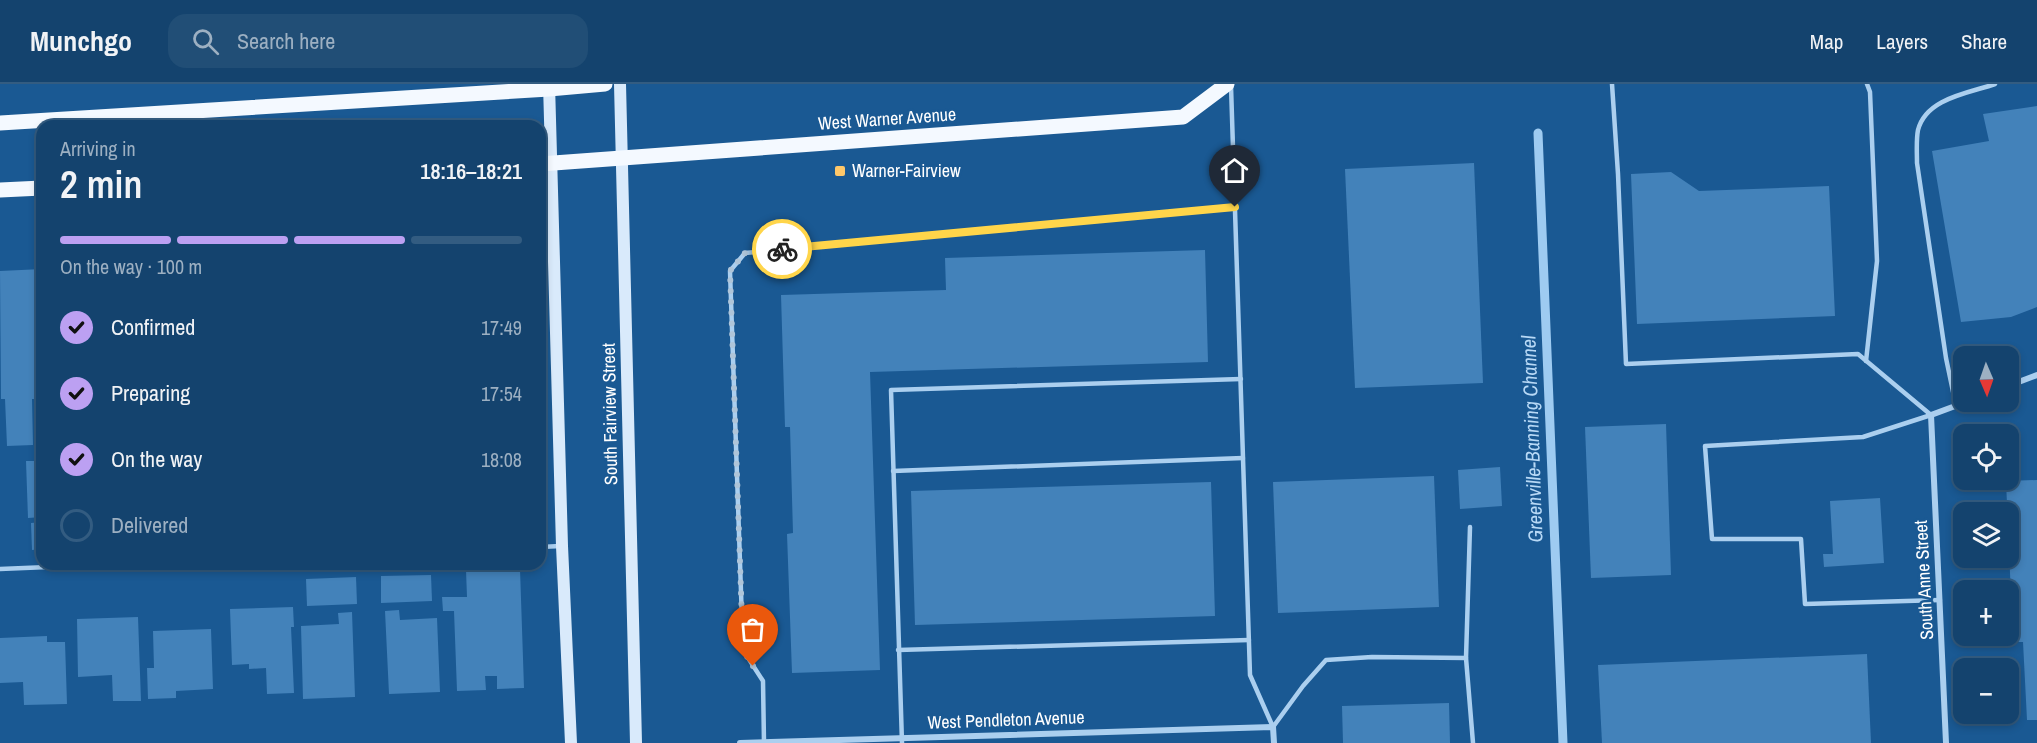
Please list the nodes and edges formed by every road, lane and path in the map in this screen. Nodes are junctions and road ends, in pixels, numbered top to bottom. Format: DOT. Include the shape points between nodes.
graph roads {
  1 [pos="605,84"];
  2 [pos="620,84"];
  3 [pos="1229,84"];
  4 [pos="1612,84"];
  5 [pos="1867,84"];
  6 [pos="1995,84"];
  7 [pos="549,87"];
  8 [pos="46,120"];
  9 [pos="36,121"];
  10 [pos="0,123"];
  11 [pos="546,145"];
  12 [pos="622,159"];
  13 [pos="546,164"];
  14 [pos="546,186"];
  15 [pos="36,188"];
  16 [pos="0,190"];
  17 [pos="1235,207"];
  18 [pos="1866,361"];
  19 [pos="2037,375"];
  20 [pos="1241,380"];
  21 [pos="2019,382"];
  22 [pos="1953,392"];
  23 [pos="1953,407"];
  24 [pos="1931,415"];
  25 [pos="1243,458"];
  26 [pos="893,471"];
  27 [pos="1470,527"];
  28 [pos="562,546"];
  29 [pos="546,547"];
  30 [pos="36,568"];
  31 [pos="0,569"];
  32 [pos="1940,600"];
  33 [pos="1249,640"];
  34 [pos="898,650"];
  35 [pos="1466,658"];
  36 [pos="1273,727"];
  37 [pos="902,740"];
  38 [pos="571,743"];
  39 [pos="636,743"];
  40 [pos="740,743"];
  41 [pos="764,743"];
  42 [pos="1274,743"];
  43 [pos="1473,743"];
  44 [pos="1946,743"];
  1 -- 7 [label="main road"];
  2 -- 12 [label="main road, South Fairview Street"];
  3 -- 12 [label="main road, West Warner Avenue" via="1183,117"];
  3 -- 17 [label="lane"];
  4 -- 18 [label="lane" via="1626,364 1858,354"];
  5 -- 18 [label="lane" via="1877,261"];
  6 -- 22 [label="lane" via="1935,106 1924,116 1918,131 1917,163"];
  7 -- 8 [label="main road"];
  7 -- 11 [label="main road"];
  9 -- 10 [label="main road"];
  12 -- 13 [label="main road, West Warner Avenue"];
  12 -- 39 [label="main road, South Fairview Street"];
  14 -- 28 [label="main road"];
  15 -- 16 [label="main road"];
  17 -- 20 [label="lane"];
  17 -- 41 [label="lane" via="745,253 730,271 743,650 763,681"];
  18 -- 24 [label="lane"];
  19 -- 21 [label="street"];
  20 -- 25 [label="lane"];
  20 -- 26 [label="lane" via="891,390"];
  23 -- 24 [label="street"];
  24 -- 32 [label="street, South Anne Street"];
  24 -- 32 [label="lane" via="1863,437 1706,446 1712,538 1801,539 1804,604"];
  25 -- 26 [label="lane"];
  25 -- 33 [label="lane"];
  26 -- 34 [label="lane"];
  27 -- 35 [label="lane"];
  28 -- 29 [label="lane"];
  28 -- 38 [label="main road"];
  30 -- 31 [label="lane"];
  32 -- 44 [label="street, South Anne Street"];
  33 -- 34 [label="lane"];
  33 -- 36 [label="lane" via="1250,675"];
  34 -- 37 [label="lane"];
  35 -- 36 [label="lane" via="1326,660"];
  35 -- 43 [label="lane"];
  36 -- 37 [label="street, West Pendleton Avenue"];
  36 -- 42 [label="street"];
  37 -- 41 [label="street, West Pendleton Avenue"];
  40 -- 41 [label="street, West Pendleton Avenue"];
}
